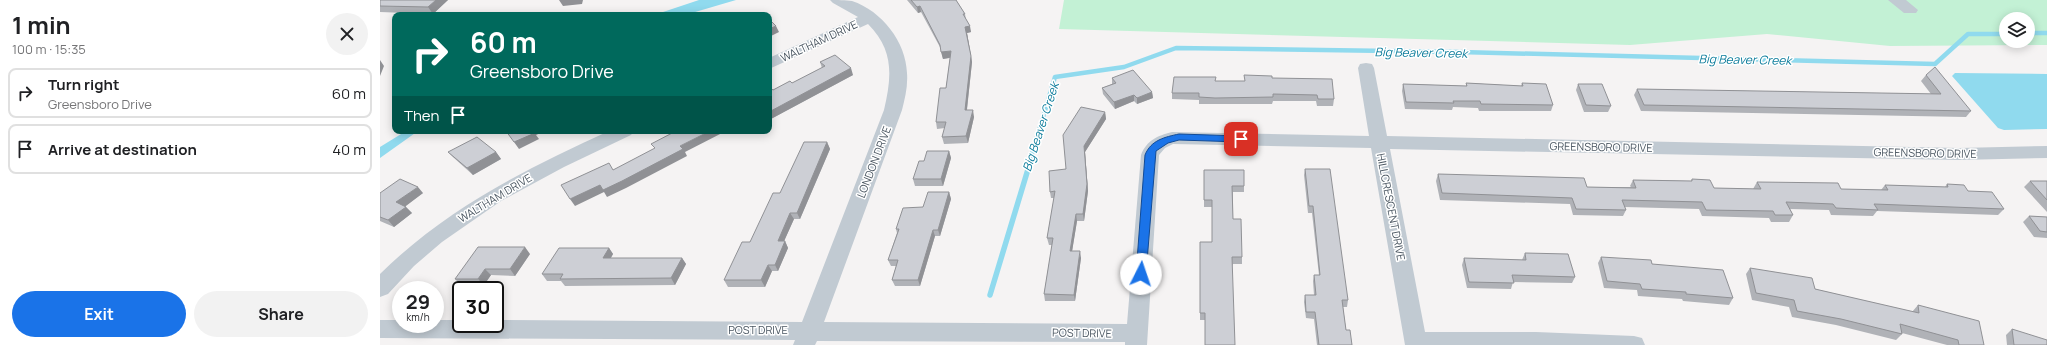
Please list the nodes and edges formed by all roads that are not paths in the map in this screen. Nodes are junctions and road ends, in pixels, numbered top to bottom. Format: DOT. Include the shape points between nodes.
graph roads {
  1 [pos="838,0"];
  2 [pos="1896,0"];
  3 [pos="1910,10"];
  4 [pos="870,17"];
  5 [pos="772,63"];
  6 [pos="1366,68"];
  7 [pos="619,134"];
  8 [pos="1379,142"];
  9 [pos="2047,152"];
  10 [pos="380,288"];
  11 [pos="380,328"];
  12 [pos="807,338"];
  13 [pos="1136,339"];
  14 [pos="1416,343"];
  15 [pos="1634,345"];
  1 -- 4 [label="street, LONDON DRIVE"];
  2 -- 3 [label="street"];
  4 -- 5 [label="street, WALTHAM DRIVE"];
  4 -- 12 [label="street, LONDON DRIVE" via="884,31 896,54 900,74 899,91"];
  6 -- 8 [label="street, HILLCRESCENT DRIVE"];
  7 -- 10 [label="street, WALTHAM DRIVE" via="537,172 487,200 424,246"];
  8 -- 9 [label="street, GREENSBORO DRIVE" via="1944,154"];
  8 -- 13 [label="street, GREENSBORO DRIVE" via="1179,137 1157,144 1150,155"];
  8 -- 14 [label="street, HILLCRESCENT DRIVE"];
  11 -- 12 [label="street, POST DRIVE"];
  12 -- 13 [label="street, POST DRIVE"];
  14 -- 15 [label="street" via="1536,341"];
}
